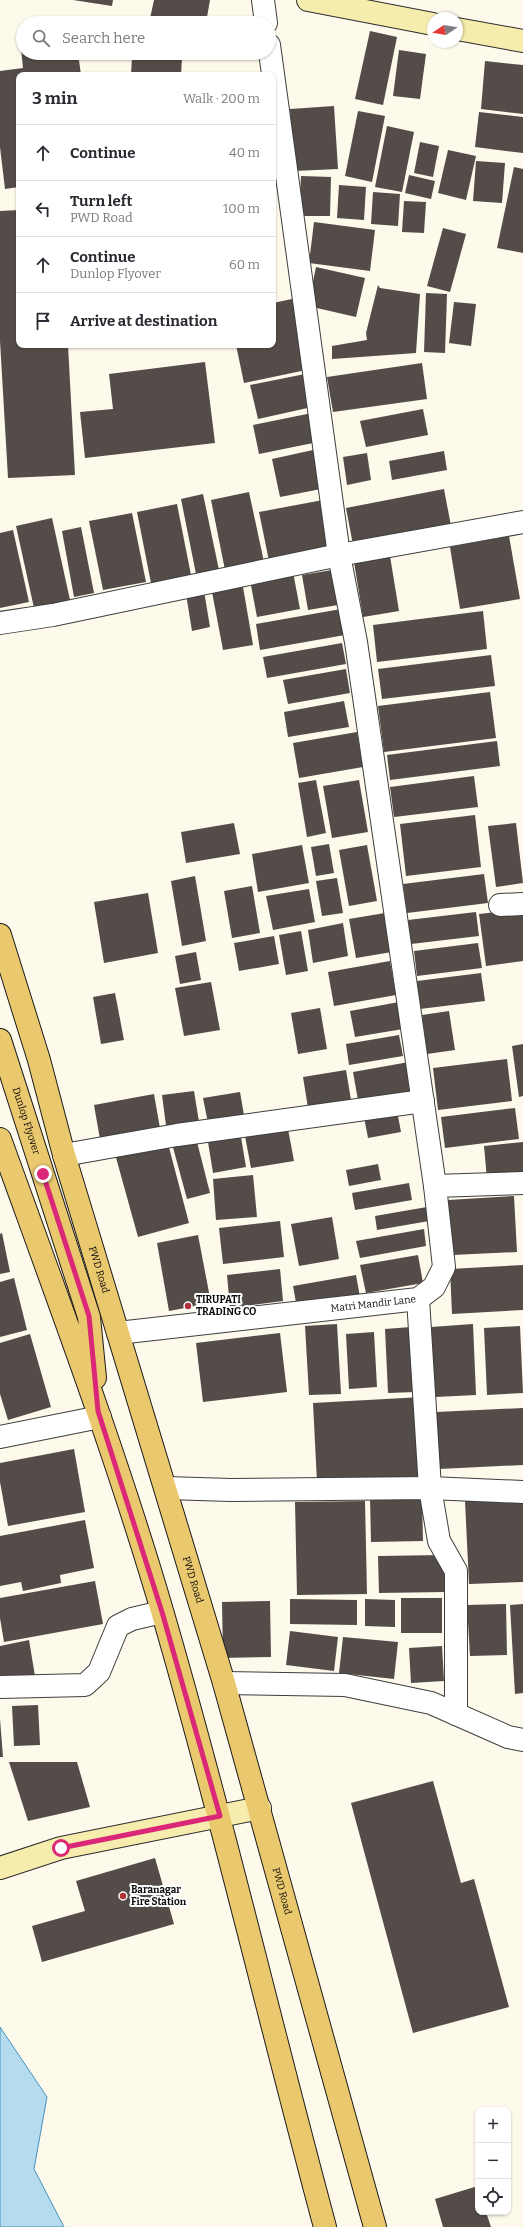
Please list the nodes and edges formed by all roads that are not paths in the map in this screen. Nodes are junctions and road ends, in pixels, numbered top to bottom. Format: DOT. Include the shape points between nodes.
graph roads {
  1 [pos="263,0"];
  2 [pos="308,0"];
  3 [pos="265,16"];
  4 [pos="427,23"];
  5 [pos="463,30"];
  6 [pos="523,41"];
  7 [pos="271,60"];
  8 [pos="273,72"];
  9 [pos="276,96"];
  10 [pos="523,522"];
  11 [pos="339,555"];
  12 [pos="0,623"];
  13 [pos="523,904"];
  14 [pos="500,905"];
  15 [pos="0,935"];
  16 [pos="0,1040"];
  17 [pos="423,1102"];
  18 [pos="0,1139"];
  19 [pos="64,1155"];
  20 [pos="523,1183"];
  21 [pos="435,1186"];
  22 [pos="418,1299"];
  23 [pos="118,1333"];
  24 [pos="99,1414"];
  25 [pos="0,1437"];
  26 [pos="166,1488"];
  27 [pos="430,1488"];
  28 [pos="523,1492"];
  29 [pos="162,1612"];
  30 [pos="224,1684"];
  31 [pos="0,1687"];
  32 [pos="456,1714"];
  33 [pos="523,1740"];
  34 [pos="260,1808"];
  35 [pos="220,1816"];
  36 [pos="0,1868"];
  37 [pos="325,2227"];
  38 [pos="375,2227"];
  1 -- 3 [label="street"];
  2 -- 4 [label="street"];
  5 -- 6 [label="street"];
  7 -- 8 [label="street, Matri Mandir Lane"];
  9 -- 11 [label="street, Matri Mandir Lane"];
  10 -- 11 [label="street"];
  11 -- 12 [label="street" via="53,616"];
  11 -- 17 [label="street, Matri Mandir Lane" via="356,642"];
  13 -- 14 [label="street"];
  15 -- 19 [label="main road, PWD Road" via="39,1060"];
  16 -- 24 [label="main road, Dunlop Flyover" via="89,1316"];
  17 -- 19 [label="street" via="177,1135"];
  17 -- 21 [label="street, Matri Mandir Lane"];
  18 -- 24 [label="main road"];
  19 -- 23 [label="main road, PWD Road"];
  20 -- 21 [label="street"];
  21 -- 22 [label="street, Matri Mandir Lane" via="444,1267 434,1287"];
  22 -- 23 [label="street, Matri Mandir Lane"];
  22 -- 27 [label="street"];
  23 -- 26 [label="main road, PWD Road"];
  24 -- 25 [label="street"];
  24 -- 29 [label="main road"];
  26 -- 27 [label="street"];
  26 -- 30 [label="main road, PWD Road"];
  27 -- 28 [label="street"];
  27 -- 32 [label="street" via="439,1541 456,1571"];
  29 -- 31 [label="street" via="132,1618 118,1626 99,1672 85,1685"];
  29 -- 35 [label="main road"];
  30 -- 32 [label="street" via="345,1685 431,1703"];
  30 -- 34 [label="main road, PWD Road"];
  32 -- 33 [label="street" via="508,1737"];
  34 -- 35 [label="street"];
  34 -- 38 [label="main road, PWD Road"];
  35 -- 36 [label="street" via="61,1848"];
  35 -- 37 [label="main road"];
}
